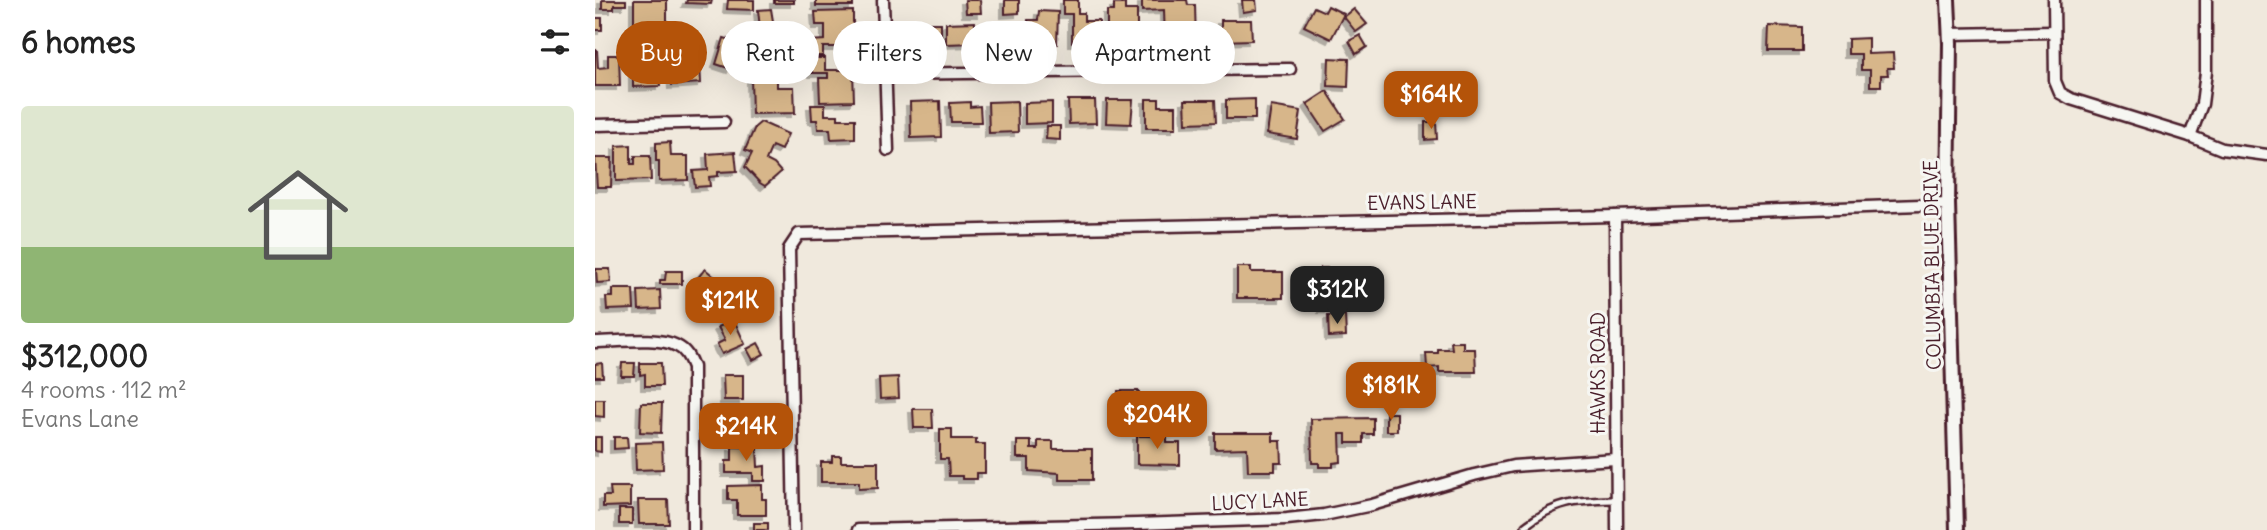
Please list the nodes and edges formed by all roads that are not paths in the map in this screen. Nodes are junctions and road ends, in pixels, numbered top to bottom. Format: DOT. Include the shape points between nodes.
graph roads {
  1 [pos="883,0"];
  2 [pos="1948,0"];
  3 [pos="2054,0"];
  4 [pos="2206,0"];
  5 [pos="884,21"];
  6 [pos="2054,32"];
  7 [pos="1949,34"];
  8 [pos="1290,69"];
  9 [pos="947,73"];
  10 [pos="885,84"];
  11 [pos="723,122"];
  12 [pos="595,125"];
  13 [pos="2190,136"];
  14 [pos="888,150"];
  15 [pos="2267,155"];
  16 [pos="1948,204"];
  17 [pos="1615,216"];
  18 [pos="595,342"];
  19 [pos="1615,459"];
  20 [pos="1616,500"];
  21 [pos="693,530"];
  22 [pos="794,530"];
  23 [pos="858,530"];
  24 [pos="1525,530"];
  25 [pos="1617,530"];
  26 [pos="1957,530"];
  1 -- 5 [label="street"];
  2 -- 7 [label="street, COLUMBIA BLUE DRIVE"];
  3 -- 6 [label="street"];
  4 -- 13 [label="street" via="2203,104"];
  6 -- 7 [label="street"];
  6 -- 13 [label="street" via="2055,81 2060,93"];
  7 -- 16 [label="street, COLUMBIA BLUE DRIVE"];
  8 -- 9 [label="street"];
  10 -- 14 [label="street"];
  11 -- 12 [label="street"];
  13 -- 15 [label="street" via="2222,149"];
  16 -- 17 [label="street, EVANS LANE"];
  16 -- 26 [label="street, COLUMBIA BLUE DRIVE"];
  17 -- 19 [label="street, HAWKS ROAD"];
  17 -- 22 [label="street, EVANS LANE" via="799,234 789,249"];
  18 -- 21 [label="street" via="661,341 678,346 689,356 693,367"];
  19 -- 20 [label="street, HAWKS ROAD"];
  19 -- 23 [label="street, LUCY LANE" via="1513,466 1372,505 1312,516"];
  20 -- 24 [label="lane" via="1555,506"];
  20 -- 25 [label="street, HAWKS ROAD"];
}
